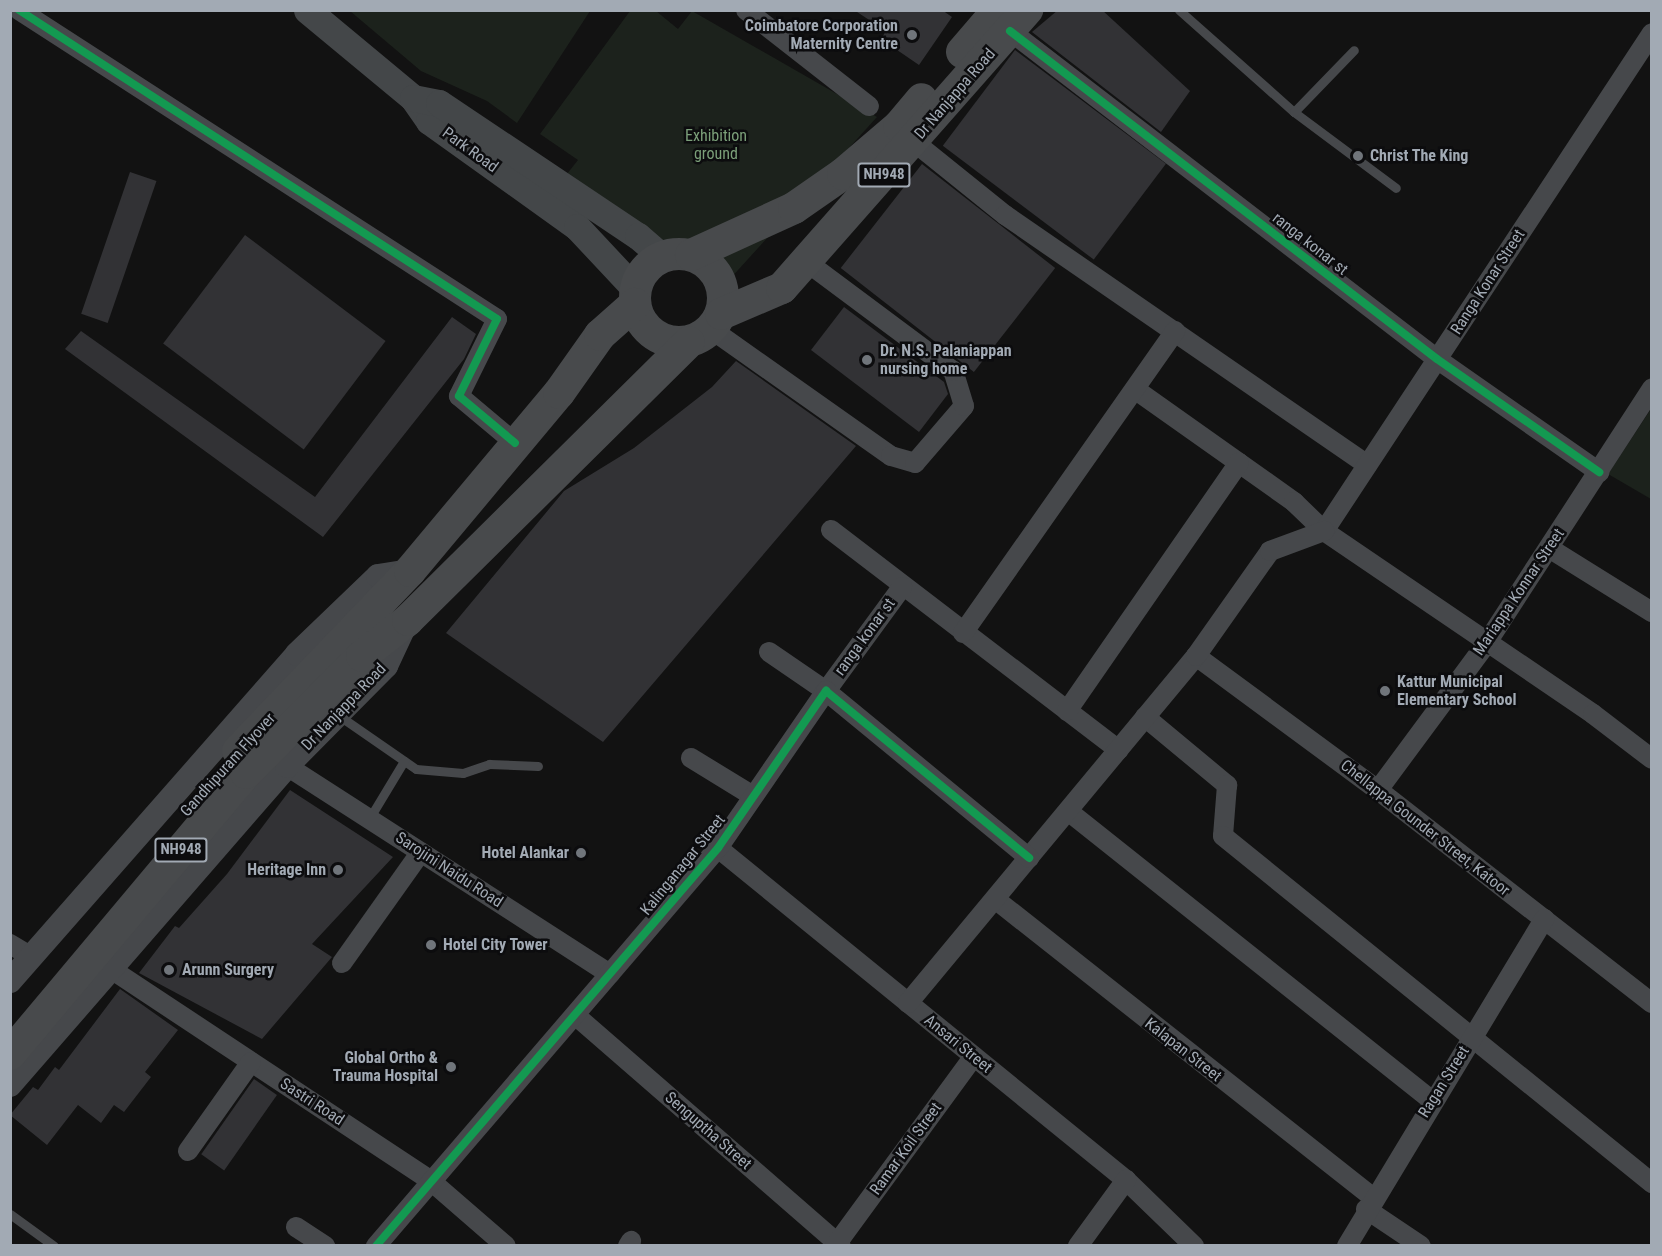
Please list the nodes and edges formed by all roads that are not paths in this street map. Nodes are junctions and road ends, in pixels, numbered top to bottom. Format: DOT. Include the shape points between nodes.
graph roads {
  1 [pos="19,10"];
  2 [pos="307,10"];
  3 [pos="746,10"];
  4 [pos="1179,10"];
  5 [pos="1012,17"];
  6 [pos="1652,33"];
  7 [pos="1354,50"];
  8 [pos="942,92"];
  9 [pos="413,98"];
  10 [pos="869,106"];
  11 [pos="1294,112"];
  12 [pos="913,141"];
  13 [pos="1395,188"];
  14 [pos="677,256"];
  15 [pos="807,262"];
  16 [pos="635,297"];
  17 [pos="707,328"];
  18 [pos="1175,331"];
  19 [pos="1437,359"];
  20 [pos="1652,388"];
  21 [pos="1136,390"];
  22 [pos="515,444"];
  23 [pos="1239,463"];
  24 [pos="1367,465"];
  25 [pos="1599,472"];
  26 [pos="831,530"];
  27 [pos="1324,531"];
  28 [pos="1549,548"];
  29 [pos="410,571"];
  30 [pos="902,586"];
  31 [pos="1652,612"];
  32 [pos="408,620"];
  33 [pos="963,633"];
  34 [pos="1486,644"];
  35 [pos="352,648"];
  36 [pos="770,651"];
  37 [pos="1196,656"];
  38 [pos="826,691"];
  39 [pos="1067,711"];
  40 [pos="338,715"];
  41 [pos="1145,717"];
  42 [pos="1119,750"];
  43 [pos="691,758"];
  44 [pos="1652,759"];
  45 [pos="404,761"];
  46 [pos="287,766"];
  47 [pos="538,766"];
  48 [pos="1378,790"];
  49 [pos="753,796"];
  50 [pos="1068,811"];
  51 [pos="369,819"];
  52 [pos="718,848"];
  53 [pos="421,852"];
  54 [pos="1029,858"];
  55 [pos="995,899"];
  56 [pos="1544,919"];
  57 [pos="20,950"];
  58 [pos="342,963"];
  59 [pos="111,969"];
  60 [pos="610,974"];
  61 [pos="10,981"];
  62 [pos="908,1003"];
  63 [pos="1652,1003"];
  64 [pos="575,1015"];
  65 [pos="10,1023"];
  66 [pos="1470,1039"];
  67 [pos="10,1054"];
  68 [pos="974,1056"];
  69 [pos="250,1062"];
  70 [pos="10,1085"];
  71 [pos="1432,1101"];
  72 [pos="188,1151"];
  73 [pos="1126,1180"];
  74 [pos="431,1181"];
  75 [pos="1652,1183"];
  76 [pos="1370,1203"];
  77 [pos="10,1214"];
  78 [pos="296,1227"];
  79 [pos="838,1244"];
  80 [pos="54,1245"];
  81 [pos="325,1245"];
  82 [pos="376,1245"];
  83 [pos="506,1245"];
  84 [pos="1078,1245"];
  85 [pos="1194,1245"];
  86 [pos="1347,1245"];
  87 [pos="1421,1245"];
  1 -- 22 [label="street" via="497,319 459,396"];
  2 -- 9 [label="main road, Park Road"];
  3 -- 10 [label="street"];
  4 -- 11 [label="lane"];
  5 -- 8 [label="highway, Dr Nanjappa Road / NH948"];
  5 -- 19 [label="street, ranga konar st"];
  6 -- 19 [label="street, Ranga Konar Street"];
  7 -- 11 [label="lane"];
  8 -- 12 [label="highway, Dr Nanjappa Road / NH948"];
  8 -- 14 [label="highway, Dr Nanjappa Road / NH948" via="794,208"];
  9 -- 14 [label="main road" via="439,103 638,236"];
  9 -- 16 [label="main road, Park Road" via="429,121 577,227"];
  11 -- 13 [label="lane"];
  12 -- 15 [label="highway, Dr Nanjappa Road / NH948"];
  12 -- 18 [label="street" via="1005,214"];
  14 -- 16 [label="highway, NH948" via="640,276"];
  14 -- 17 [label="highway" via="716,272 723,292"];
  15 -- 17 [label="highway, Dr Nanjappa Road / NH948" via="782,288"];
  15 -- 17 [label="street" via="953,371 964,406 915,463 891,456"];
  16 -- 17 [label="highway" via="644,324 660,338"];
  16 -- 22 [label="highway, NH948" via="600,335 559,393"];
  17 -- 32 [label="highway, Dr Nanjappa Road / NH948"];
  18 -- 21 [label="street"];
  18 -- 24 [label="street"];
  19 -- 24 [label="street, Ranga Konar Street"];
  19 -- 25 [label="street, ranga konar st"];
  20 -- 25 [label="street, Mariappa Konnar Street"];
  21 -- 23 [label="street"];
  21 -- 33 [label="street"];
  22 -- 29 [label="highway, NH948"];
  23 -- 27 [label="street" via="1294,502"];
  23 -- 39 [label="street"];
  24 -- 27 [label="street, Ranga Konar Street"];
  25 -- 28 [label="street, Mariappa Konnar Street"];
  26 -- 30 [label="street"];
  27 -- 34 [label="street"];
  27 -- 37 [label="street" via="1270,550"];
  28 -- 31 [label="street"];
  28 -- 34 [label="street, Mariappa Konnar Street"];
  29 -- 35 [label="highway, Gandhipuram Flyover / NH948"];
  29 -- 57 [label="street" via="378,576 297,654"];
  30 -- 33 [label="street, ranga konar st"];
  30 -- 38 [label="street, ranga konar st"];
  32 -- 35 [label="highway, Gandhipuram Flyover / NH948"];
  32 -- 40 [label="street, Dr Nanjappa Road" via="386,666"];
  33 -- 39 [label="street, ranga konar st"];
  34 -- 44 [label="street" via="1593,714"];
  34 -- 48 [label="street, Mariappa Konnar Street"];
  35 -- 65 [label="highway, Gandhipuram Flyover / NH948" via="233,756"];
  35 -- 67 [label="highway, Gandhipuram Flyover / NH948"];
  36 -- 38 [label="street"];
  37 -- 41 [label="street"];
  37 -- 48 [label="street, Chellappa Gounder Street, Katoor"];
  38 -- 49 [label="street, Kalinganagar Street"];
  38 -- 54 [label="street"];
  39 -- 42 [label="street, ranga konar st"];
  40 -- 45 [label="lane"];
  40 -- 46 [label="street, Dr Nanjappa Road"];
  41 -- 42 [label="street"];
  41 -- 66 [label="street" via="1227,785 1222,836"];
  42 -- 50 [label="street"];
  43 -- 49 [label="street"];
  45 -- 47 [label="lane" via="416,769 463,773 489,764"];
  45 -- 51 [label="lane"];
  46 -- 51 [label="street, Sarojini Naidu Road"];
  46 -- 59 [label="street, Dr Nanjappa Road"];
  48 -- 56 [label="street, Chellappa Gounder Street, Katoor"];
  49 -- 52 [label="street, Kalinganagar Street"];
  50 -- 54 [label="street"];
  50 -- 71 [label="street"];
  51 -- 53 [label="street, Sarojini Naidu Road"];
  52 -- 60 [label="street, Kalinganagar Street"];
  52 -- 62 [label="street, Ansari Street"];
  53 -- 58 [label="street"];
  53 -- 60 [label="street, Sarojini Naidu Road"];
  54 -- 55 [label="street"];
  55 -- 62 [label="street"];
  55 -- 76 [label="street, Kalapan Street"];
  56 -- 63 [label="street, Chellappa Gounder Street, Katoor"];
  56 -- 66 [label="street, Ragan Street"];
  57 -- 61 [label="street"];
  59 -- 69 [label="street, Sastri Road"];
  59 -- 70 [label="street, Dr Nanjappa Road"];
  60 -- 64 [label="street, Kalinganagar Street"];
  62 -- 68 [label="street, Ansari Street"];
  64 -- 74 [label="street, Kalinganagar Street"];
  64 -- 79 [label="street, Senguptha Street"];
  66 -- 71 [label="street, Ragan Street"];
  66 -- 75 [label="street"];
  68 -- 73 [label="street, Ansari Street"];
  68 -- 79 [label="street, Ramar Koil Street"];
  69 -- 72 [label="street"];
  69 -- 74 [label="street, Sastri Road"];
  71 -- 76 [label="street, Ragan Street"];
  73 -- 84 [label="street"];
  73 -- 85 [label="street, Ansari Street"];
  74 -- 82 [label="street, Kalinganagar Street"];
  74 -- 83 [label="street, Sastri Road"];
  76 -- 86 [label="street, Ragan Street"];
  76 -- 87 [label="street"];
  77 -- 80 [label="lane"];
  78 -- 81 [label="street"];
}
